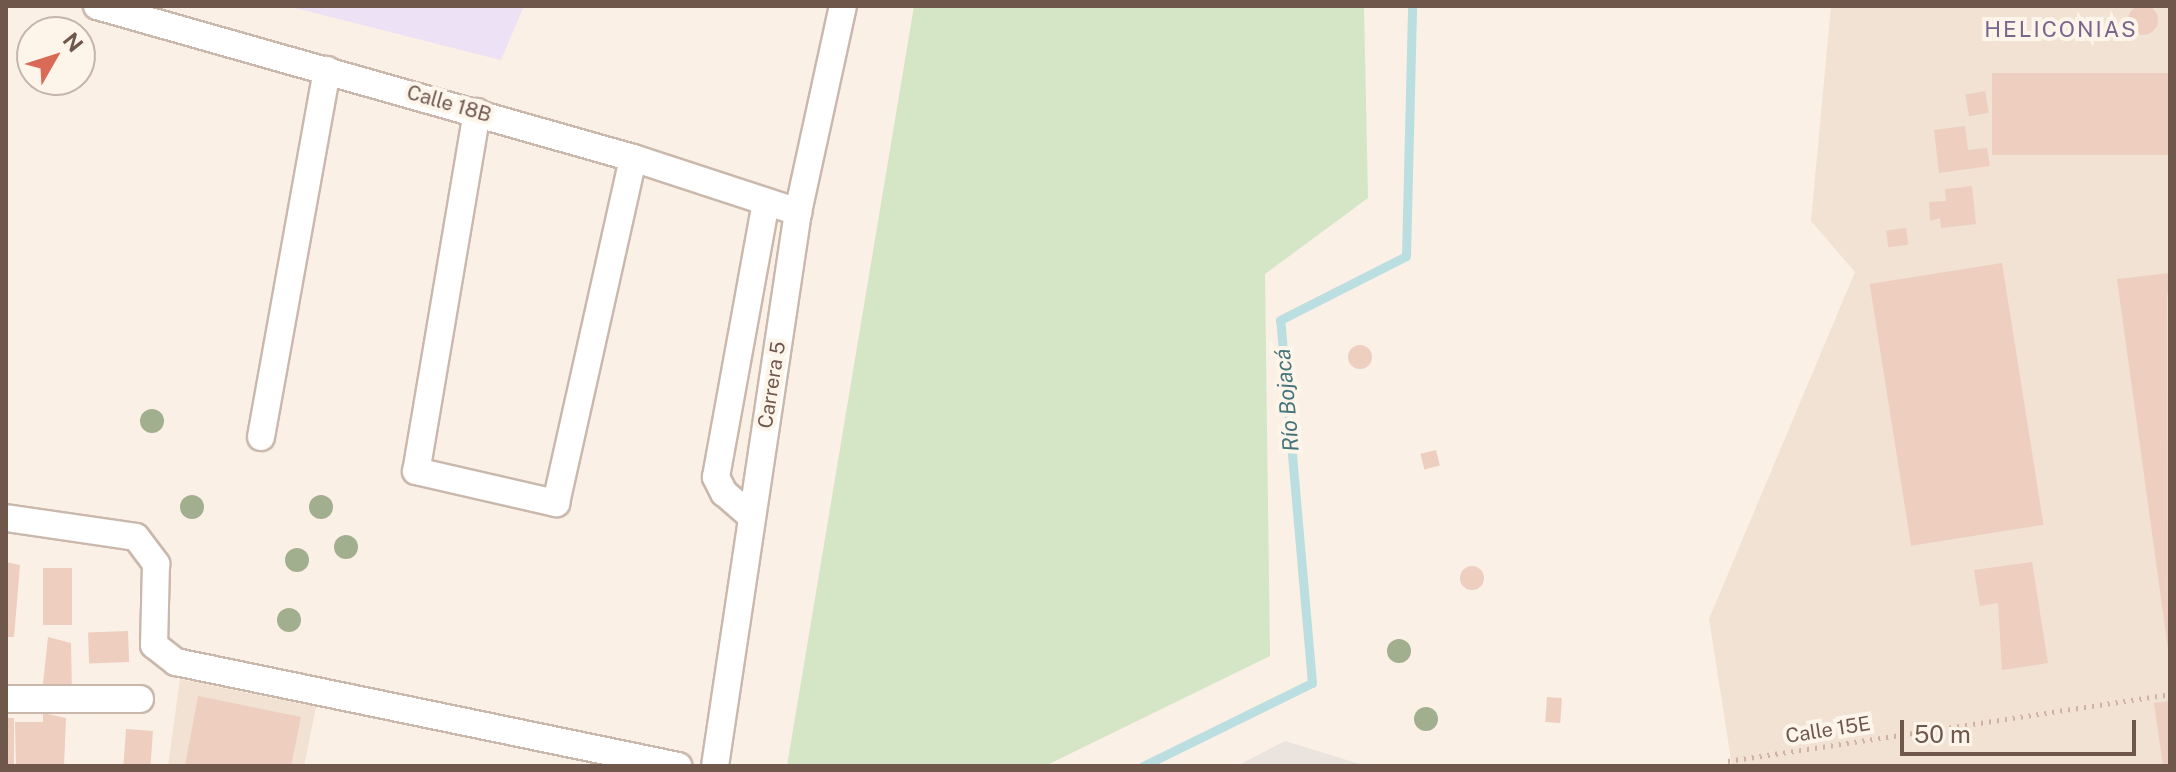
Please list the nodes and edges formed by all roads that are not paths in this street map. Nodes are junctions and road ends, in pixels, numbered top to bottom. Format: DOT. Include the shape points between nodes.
graph roads {
  1 [pos="97,6"];
  2 [pos="843,6"];
  3 [pos="327,70"];
  4 [pos="477,112"];
  5 [pos="633,158"];
  6 [pos="766,201"];
  7 [pos="798,212"];
  8 [pos="261,437"];
  9 [pos="752,517"];
  10 [pos="6,518"];
  11 [pos="6,699"];
  12 [pos="140,699"];
  13 [pos="678,766"];
  14 [pos="715,766"];
  1 -- 3 [label="street, Calle 18B"];
  2 -- 7 [label="street, Carrera 5"];
  3 -- 4 [label="street, Calle 18B"];
  3 -- 8 [label="street"];
  4 -- 5 [label="street, Calle 18B"];
  4 -- 5 [label="street" via="416,471 556,503"];
  5 -- 6 [label="street, Calle 18B"];
  6 -- 7 [label="street, Calle 18B"];
  6 -- 9 [label="street" via="716,477 724,493"];
  7 -- 9 [label="street, Carrera 5"];
  9 -- 14 [label="street, Carrera 5"];
  10 -- 13 [label="street" via="136,537 156,564 154,645 176,662"];
  11 -- 12 [label="street"];
}
